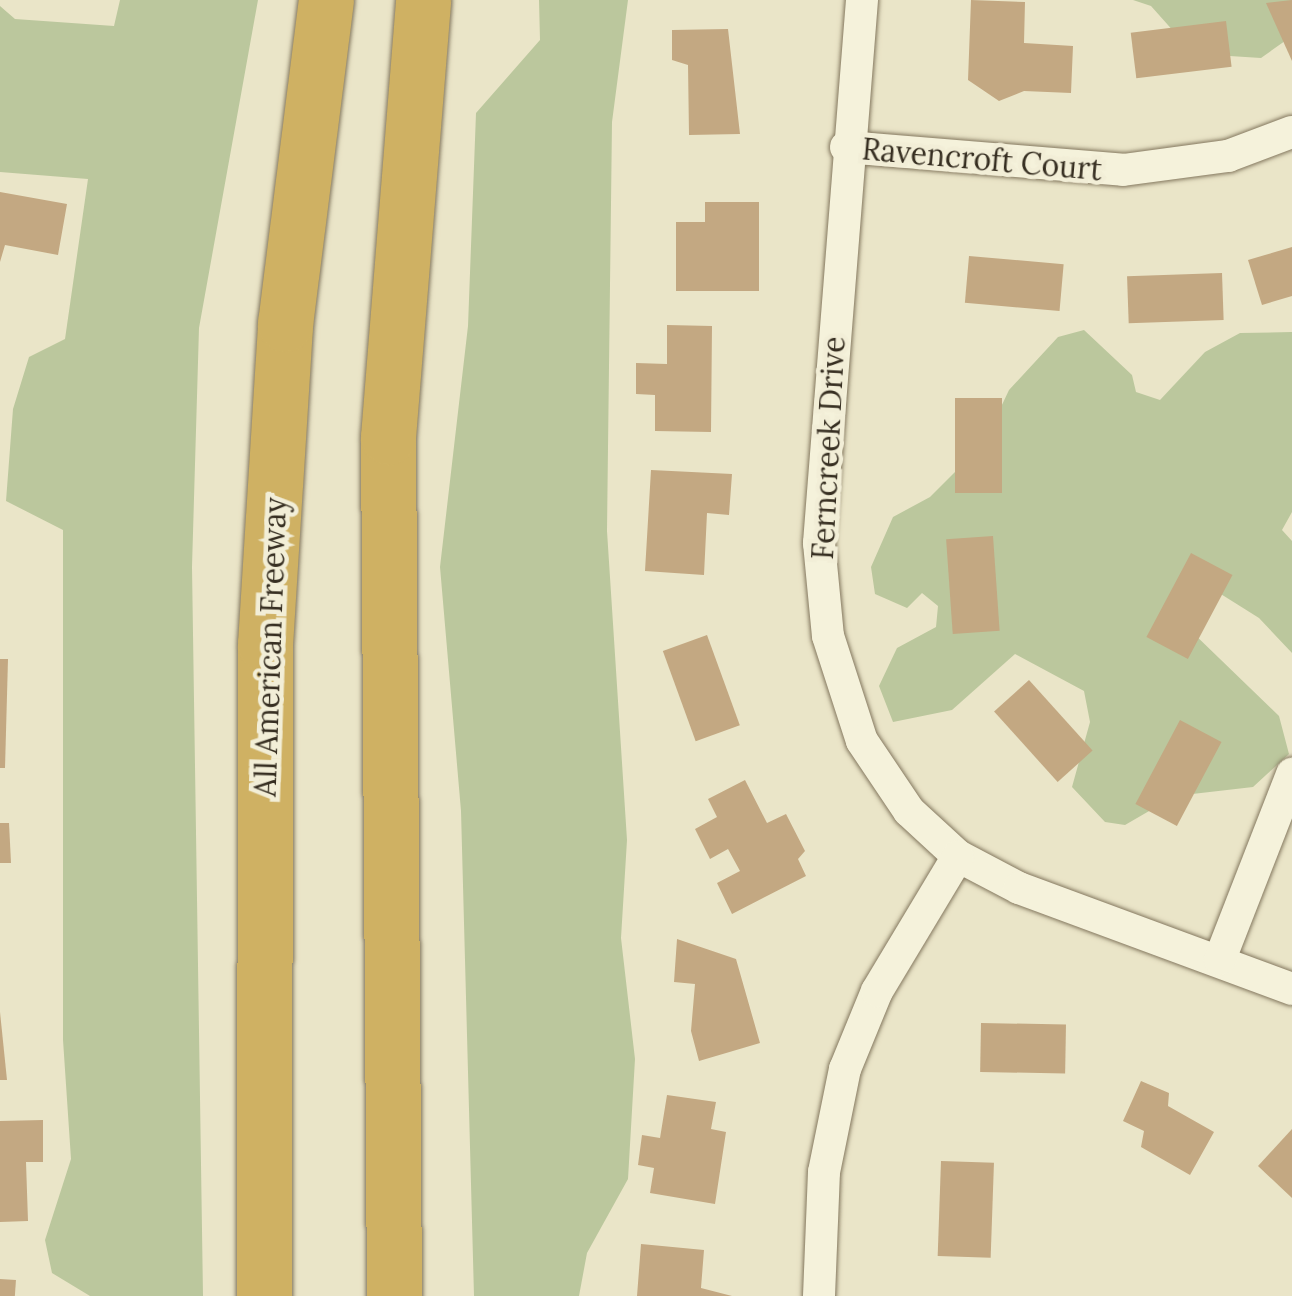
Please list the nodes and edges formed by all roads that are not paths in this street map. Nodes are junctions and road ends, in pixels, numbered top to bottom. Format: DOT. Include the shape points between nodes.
graph roads {
  1 [pos="326,0"];
  2 [pos="423,0"];
  3 [pos="862,0"];
  4 [pos="1292,132"];
  5 [pos="846,147"];
  6 [pos="1292,774"];
  7 [pos="958,856"];
  8 [pos="1220,959"];
  9 [pos="1292,989"];
  10 [pos="264,1296"];
  11 [pos="394,1296"];
  12 [pos="819,1296"];
  1 -- 10 [label="highway, All American Freeway" via="285,324 265,644"];
  2 -- 11 [label="highway" via="388,438"];
  3 -- 5 [label="street, Ferncreek Drive"];
  4 -- 5 [label="street, Ravencroft Court" via="1228,156 1123,170"];
  5 -- 7 [label="street, Ferncreek Drive" via="819,544 828,636 850,712 884,778"];
  6 -- 8 [label="street"];
  7 -- 8 [label="street, Ferncreek Drive" via="1020,888"];
  7 -- 12 [label="street" via="877,991 845,1069 824,1172"];
  8 -- 9 [label="street, Ferncreek Drive"];
}
